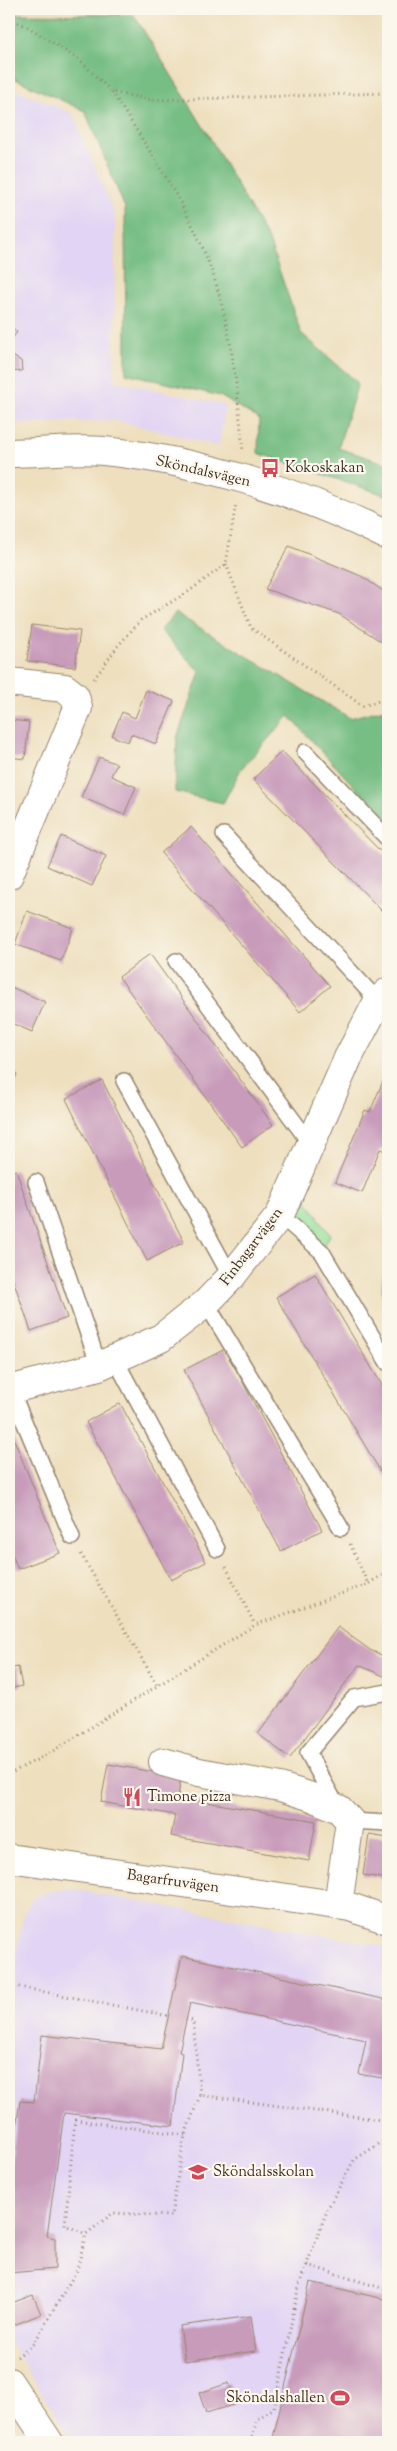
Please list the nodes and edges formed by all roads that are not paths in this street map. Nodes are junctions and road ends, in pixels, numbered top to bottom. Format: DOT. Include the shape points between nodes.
graph roads {
  1 [pos="9,453"];
  2 [pos="388,536"];
  3 [pos="9,682"];
  4 [pos="304,752"];
  5 [pos="224,835"];
  6 [pos="388,839"];
  7 [pos="9,875"];
  8 [pos="176,961"];
  9 [pos="383,997"];
  10 [pos="124,1081"];
  11 [pos="310,1143"];
  12 [pos="36,1182"];
  13 [pos="280,1215"];
  14 [pos="231,1278"];
  15 [pos="206,1302"];
  16 [pos="107,1363"];
  17 [pos="388,1363"];
  18 [pos="10,1390"];
  19 [pos="341,1528"];
  20 [pos="72,1538"];
  21 [pos="217,1549"];
  22 [pos="388,1692"];
  23 [pos="163,1762"];
  24 [pos="344,1815"];
  25 [pos="388,1823"];
  26 [pos="9,1858"];
  27 [pos="338,1905"];
  28 [pos="388,1920"];
  29 [pos="11,2371"];
  30 [pos="49,2442"];
  1 -- 2 [label="street, Sköndalsvägen" via="103,451 180,464 301,498"];
  3 -- 7 [label="street" via="64,688 75,696 78,708"];
  4 -- 6 [label="lane"];
  5 -- 9 [label="lane"];
  8 -- 11 [label="lane"];
  9 -- 11 [label="street, Finbagarvägen" via="348,1058"];
  10 -- 14 [label="lane"];
  11 -- 13 [label="street, Finbagarvägen"];
  12 -- 16 [label="lane"];
  13 -- 14 [label="street, Finbagarvägen"];
  13 -- 17 [label="lane" via="322,1252"];
  14 -- 15 [label="street, Finbagarvägen"];
  15 -- 16 [label="street, Finbagarvägen" via="161,1338"];
  15 -- 19 [label="lane"];
  16 -- 18 [label="street, Finbagarvägen"];
  16 -- 21 [label="lane"];
  18 -- 20 [label="lane"];
  22 -- 24 [label="lane" via="354,1698 308,1753"];
  23 -- 24 [label="street" via="280,1787 312,1797"];
  24 -- 25 [label="lane"];
  24 -- 27 [label="street"];
  26 -- 27 [label="street, Bagarfruvägen"];
  27 -- 28 [label="street, Bagarfruvägen"];
  29 -- 30 [label="street"];
}
